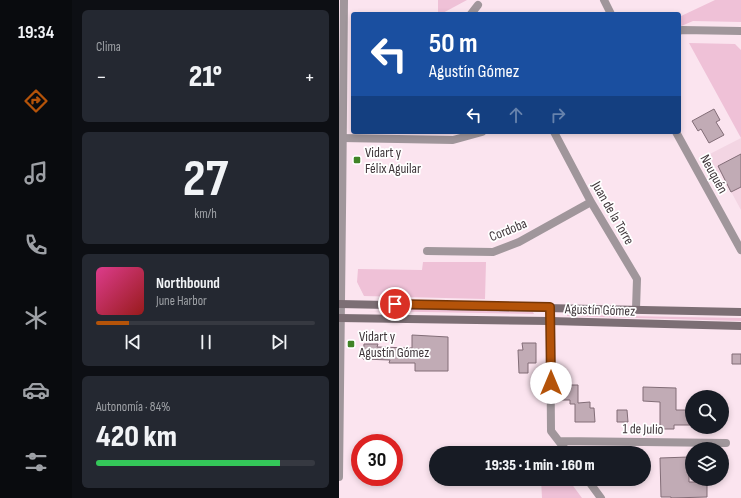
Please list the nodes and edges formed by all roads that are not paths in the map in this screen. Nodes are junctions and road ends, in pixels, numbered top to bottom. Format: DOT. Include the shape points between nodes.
graph roads {
  1 [pos="344,0"];
  2 [pos="604,0"];
  3 [pos="478,4"];
  4 [pos="472,12"];
  5 [pos="610,12"];
  6 [pos="681,30"];
  7 [pos="741,31"];
  8 [pos="468,134"];
  9 [pos="555,134"];
  10 [pos="677,134"];
  11 [pos="453,136"];
  12 [pos="342,138"];
  13 [pos="591,202"];
  14 [pos="741,250"];
  15 [pos="427,252"];
  16 [pos="340,304"];
  17 [pos="550,307"];
  18 [pos="636,309"];
  19 [pos="741,312"];
  20 [pos="340,318"];
  21 [pos="550,321"];
  22 [pos="741,326"];
  23 [pos="559,441"];
  24 [pos="685,443"];
  25 [pos="563,446"];
  26 [pos="339,477"];
  27 [pos="592,486"];
  28 [pos="601,498"];
  1 -- 12 [label="street"];
  2 -- 5 [label="street"];
  3 -- 4 [label="street"];
  6 -- 7 [label="street"];
  8 -- 11 [label="street"];
  9 -- 13 [label="street, Juan de la Torre"];
  10 -- 14 [label="street, Neuquén"];
  11 -- 12 [label="street"];
  12 -- 16 [label="street"];
  13 -- 15 [label="street, Cordoba" via="519,242 493,252"];
  13 -- 18 [label="street, Juan de la Torre" via="637,279"];
  16 -- 17 [label="main road, Agustín Gómez"];
  16 -- 20 [label="street"];
  17 -- 18 [label="main road, Agustín Gómez"];
  17 -- 21 [label="street"];
  18 -- 19 [label="main road, Agustín Gómez"];
  20 -- 21 [label="main road, Agustín Gómez"];
  20 -- 26 [label="street"];
  21 -- 22 [label="main road, Agustín Gómez"];
  21 -- 23 [label="street" via="551,431"];
  23 -- 24 [label="street, 1 de Julio"];
  23 -- 25 [label="street"];
  27 -- 28 [label="street"];
}
